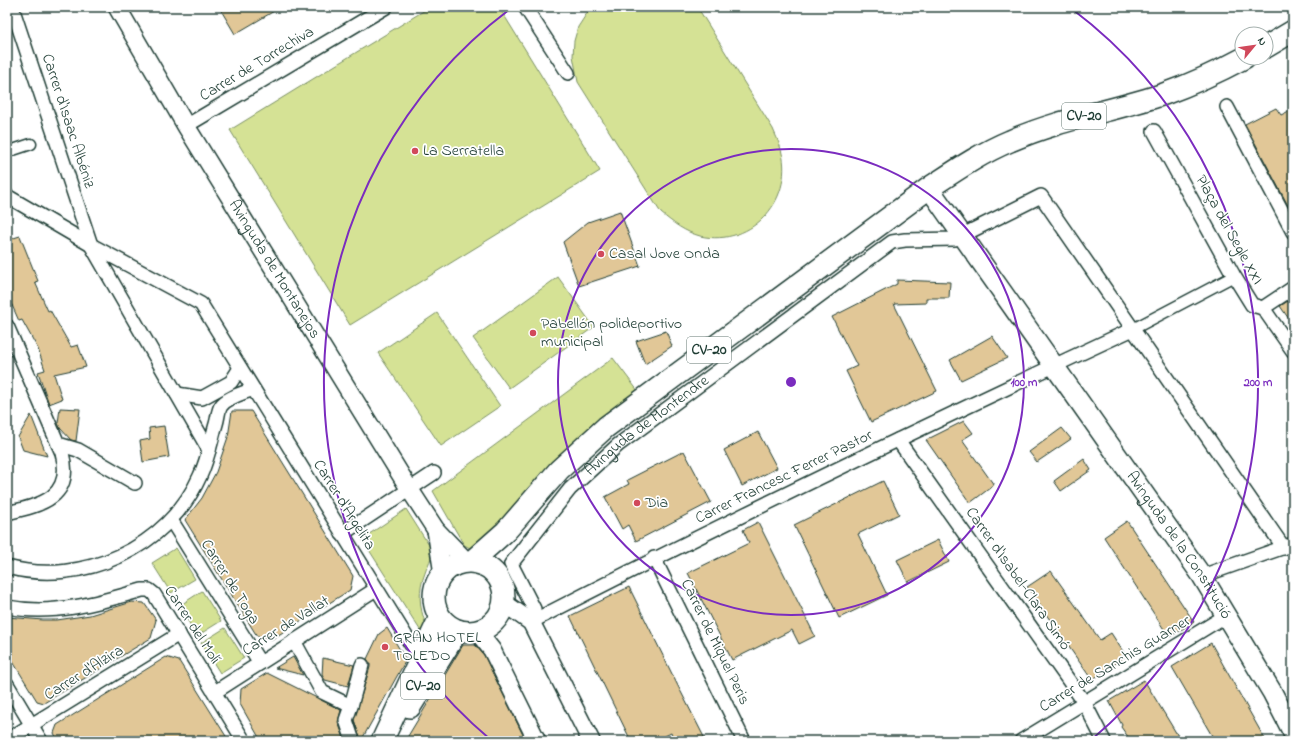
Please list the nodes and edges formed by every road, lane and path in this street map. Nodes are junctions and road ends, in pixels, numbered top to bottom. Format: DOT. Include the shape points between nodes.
graph roads {
  1 [pos="12,7"];
  2 [pos="117,7"];
  3 [pos="386,7"];
  4 [pos="525,7"];
  5 [pos="1293,31"];
  6 [pos="1274,42"];
  7 [pos="1234,63"];
  8 [pos="568,73"];
  9 [pos="1227,107"];
  10 [pos="186,126"];
  11 [pos="1154,131"];
  12 [pos="32,144"];
  13 [pos="7,152"];
  14 [pos="7,185"];
  15 [pos="929,188"];
  16 [pos="11,198"];
  17 [pos="1293,232"];
  18 [pos="964,236"];
  19 [pos="91,245"];
  20 [pos="1234,276"];
  21 [pos="1293,288"];
  22 [pos="1263,308"];
  23 [pos="7,326"];
  24 [pos="1133,329"];
  25 [pos="1293,351"];
  26 [pos="1054,365"];
  27 [pos="240,368"];
  28 [pos="253,389"];
  29 [pos="180,400"];
  30 [pos="221,405"];
  31 [pos="898,440"];
  32 [pos="58,444"];
  33 [pos="209,450"];
  34 [pos="434,473"];
  35 [pos="134,483"];
  36 [pos="410,490"];
  37 [pos="7,514"];
  38 [pos="171,520"];
  39 [pos="436,530"];
  40 [pos="506,531"];
  41 [pos="342,534"];
  42 [pos="1289,546"];
  43 [pos="654,558"];
  44 [pos="469,562"];
  45 [pos="7,567"];
  46 [pos="491,570"];
  47 [pos="442,574"];
  48 [pos="1202,576"];
  49 [pos="376,589"];
  50 [pos="504,603"];
  51 [pos="7,607"];
  52 [pos="1227,615"];
  53 [pos="440,616"];
  54 [pos="531,622"];
  55 [pos="468,631"];
  56 [pos="179,634"];
  57 [pos="294,641"];
  58 [pos="420,660"];
  59 [pos="260,662"];
  60 [pos="362,665"];
  61 [pos="7,684"];
  62 [pos="214,692"];
  63 [pos="1084,702"];
  64 [pos="351,706"];
  65 [pos="32,725"];
  66 [pos="1293,733"];
  67 [pos="7,740"];
  68 [pos="41,741"];
  69 [pos="244,741"];
  70 [pos="353,741"];
  71 [pos="382,741"];
  72 [pos="388,741"];
  73 [pos="537,741"];
  74 [pos="591,741"];
  75 [pos="744,741"];
  76 [pos="1021,741"];
  77 [pos="1104,741"];
  1 -- 19 [label="street, Carrer d'Isaac Albéniz"];
  2 -- 10 [label="street, Avinguda de Montanejos"];
  3 -- 10 [label="street, Carrer de Torrechiva"];
  4 -- 8 [label="street"];
  5 -- 6 [label="main road"];
  7 -- 15 [label="main road, CV-20" via="1163,94 1060,123 1011,140 976,157"];
  9 -- 17 [label="street"];
  10 -- 36 [label="street, Avinguda de Montanejos"];
  11 -- 20 [label="street, Plaça del Segle XXI"];
  12 -- 13 [label="street"];
  14 -- 16 [label="street"];
  15 -- 18 [label="main road, Avinguda de la Constitució"];
  15 -- 40 [label="main road, Avinguda de Montendre / CV-20" via="606,427 559,470"];
  16 -- 19 [label="street, Carrer d'Argelita"];
  18 -- 24 [label="street" via="1041,196"];
  18 -- 26 [label="main road, Avinguda de la Constitució"];
  18 -- 54 [label="street, Avinguda de Montendre" via="944,241 892,242 618,445 570,488 511,564 534,609"];
  19 -- 27 [label="street, Carrer d'Argelita" via="201,304"];
  19 -- 29 [label="street, Carrer d'Argelita"];
  20 -- 22 [label="street, Plaça del Segle XXI" via="1252,305"];
  20 -- 24 [label="street"];
  21 -- 22 [label="street, Plaça del Segle XXI"];
  22 -- 25 [label="street"];
  23 -- 32 [label="street"];
  24 -- 26 [label="street"];
  24 -- 42 [label="street"];
  26 -- 31 [label="street, Carrer Francesc Ferrer Pastor"];
  26 -- 48 [label="main road, Avinguda de la Constitució"];
  27 -- 28 [label="street, Carrer d'Argelita"];
  27 -- 29 [label="street" via="232,382 202,398"];
  28 -- 30 [label="street" via="234,396"];
  28 -- 41 [label="street, Carrer d'Argelita"];
  29 -- 30 [label="street"];
  29 -- 33 [label="street, Carrer d'Argelita"];
  30 -- 33 [label="street"];
  31 -- 43 [label="street, Carrer Francesc Ferrer Pastor"];
  31 -- 63 [label="street, Carrer d'Isabel-Clara Simó"];
  32 -- 35 [label="street" via="78,450"];
  32 -- 37 [label="street" via="64,463 62,484 56,493 46,502"];
  33 -- 38 [label="street" via="196,486"];
  34 -- 36 [label="street"];
  36 -- 39 [label="street, Avinguda de Montanejos"];
  36 -- 41 [label="street"];
  38 -- 45 [label="street" via="139,545 96,566 42,574"];
  38 -- 59 [label="street, Carrer de Toga"];
  39 -- 44 [label="street, Avinguda de Montanejos"];
  39 -- 47 [label="street, Avinguda de Montanejos"];
  40 -- 44 [label="main road, Avinguda de Montendre / CV-20"];
  40 -- 46 [label="main road, Avinguda de Montendre / CV-20"];
  41 -- 49 [label="street, Carrer d'Argelita"];
  42 -- 48 [label="street"];
  43 -- 54 [label="street, Carrer Francesc Ferrer Pastor"];
  43 -- 75 [label="street, Carrer de Miquel Peris"];
  44 -- 46 [label="main road" via="482,564"];
  44 -- 47 [label="main road, CV-20" via="458,564"];
  46 -- 50 [label="main road" via="499,579"];
  47 -- 53 [label="main road" via="434,595 435,606"];
  48 -- 52 [label="main road, Avinguda de la Constitució"];
  49 -- 57 [label="street, Carrer de Vallat"];
  49 -- 58 [label="street, Carrer d'Argelita"];
  50 -- 54 [label="street"];
  50 -- 55 [label="main road, CV-20" via="501,613 487,628"];
  51 -- 56 [label="street, Carrer del Molí" via="60,609 95,604 149,590"];
  52 -- 63 [label="street, Carrer de Sanchis Guarner"];
  52 -- 66 [label="main road, Avinguda de la Constitució"];
  53 -- 55 [label="main road" via="448,625"];
  53 -- 58 [label="main road, CV-20"];
  54 -- 74 [label="street"];
  55 -- 72 [label="main road, CV-20"];
  55 -- 73 [label="street" via="492,650"];
  56 -- 62 [label="street, Carrer del Molí"];
  56 -- 65 [label="street, Carrer d'Alzira"];
  57 -- 59 [label="street, Carrer de Vallat"];
  57 -- 64 [label="street" via="322,692"];
  58 -- 71 [label="main road, CV-20"];
  59 -- 62 [label="street, Carrer de Vallat"];
  60 -- 64 [label="street"];
  61 -- 65 [label="street"];
  62 -- 69 [label="street, Carrer del Molí"];
  63 -- 76 [label="street, Carrer de Sanchis Guarner"];
  63 -- 77 [label="street, Carrer d'Isabel-Clara Simó"];
  64 -- 70 [label="street" via="346,720"];
  65 -- 67 [label="street, Carrer d'Alzira"];
  65 -- 68 [label="street"];
}
